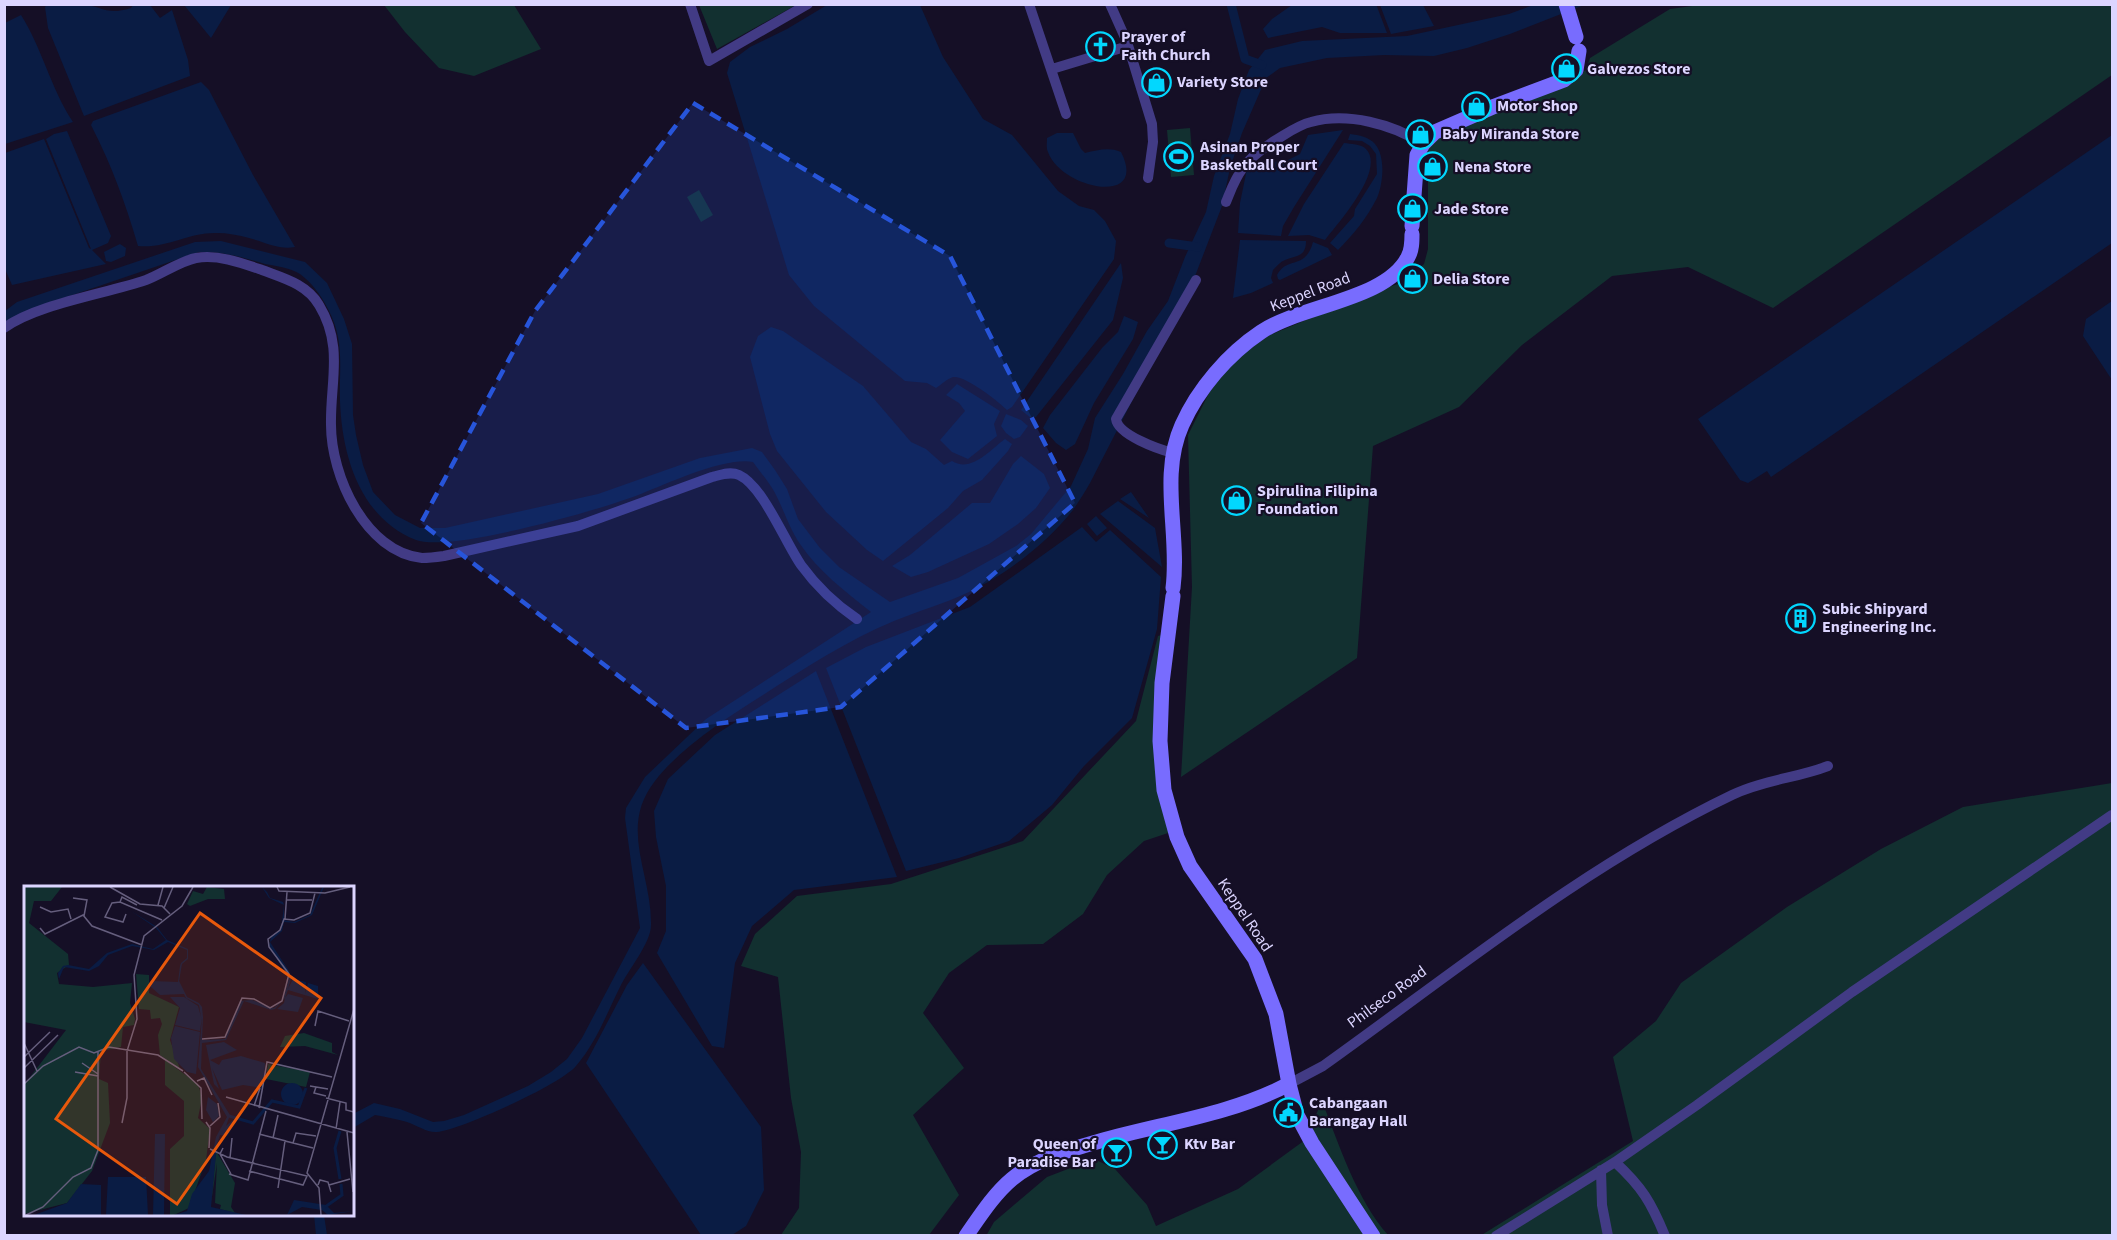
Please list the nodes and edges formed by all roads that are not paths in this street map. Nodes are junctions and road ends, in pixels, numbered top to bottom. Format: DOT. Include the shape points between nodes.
graph roads {
  1 [pos="690,4"];
  2 [pos="808,4"];
  3 [pos="1029,4"];
  4 [pos="1110,4"];
  5 [pos="1566,4"];
  6 [pos="1128,46"];
  7 [pos="1052,69"];
  8 [pos="1065,114"];
  9 [pos="1423,144"];
  10 [pos="1148,178"];
  11 [pos="1226,202"];
  12 [pos="1196,280"];
  13 [pos="4,328"];
  14 [pos="1173,453"];
  15 [pos="857,619"];
  16 [pos="1828,766"];
  17 [pos="2112,815"];
  18 [pos="1288,1084"];
  19 [pos="1615,1162"];
  20 [pos="1601,1170"];
  21 [pos="966,1236"];
  22 [pos="1373,1236"];
  23 [pos="1496,1236"];
  24 [pos="1608,1236"];
  25 [pos="1665,1236"];
  1 -- 2 [label="street" via="709,60"];
  3 -- 7 [label="street"];
  4 -- 6 [label="street"];
  5 -- 9 [label="street" via="1577,40 1576,70 1564,80 1439,129"];
  6 -- 7 [label="street"];
  6 -- 10 [label="street" via="1152,124"];
  7 -- 8 [label="street"];
  9 -- 11 [label="street" via="1401,130 1379,124 1314,121 1290,131 1252,157"];
  9 -- 14 [label="street, Keppel Road" via="1416,159 1408,257 1392,277 1261,331 1215,374 1192,405"];
  12 -- 14 [label="street" via="1116,419 1120,428 1137,439"];
  13 -- 15 [label="street" via="29,314 143,281 194,258 220,258 256,268 307,290 322,310 334,352 331,426 336,459 358,514 386,543 423,558 444,556 578,526 712,477 733,473 754,488 800,564 821,590"];
  14 -- 18 [label="street, Keppel Road" via="1173,592 1161,713 1164,790 1190,866 1240,937 1271,997"];
  16 -- 18 [label="street, Philseco Road" via="1733,794 1629,851 1556,897 1323,1066"];
  17 -- 19 [label="street" via="1861,985"];
  18 -- 21 [label="street, Philseco Road" via="1238,1106 1043,1159 1002,1189"];
  18 -- 22 [label="street, Keppel Road" via="1303,1127"];
  19 -- 20 [label="street"];
  19 -- 25 [label="street" via="1649,1198"];
  20 -- 23 [label="street"];
  20 -- 24 [label="street"];
}
